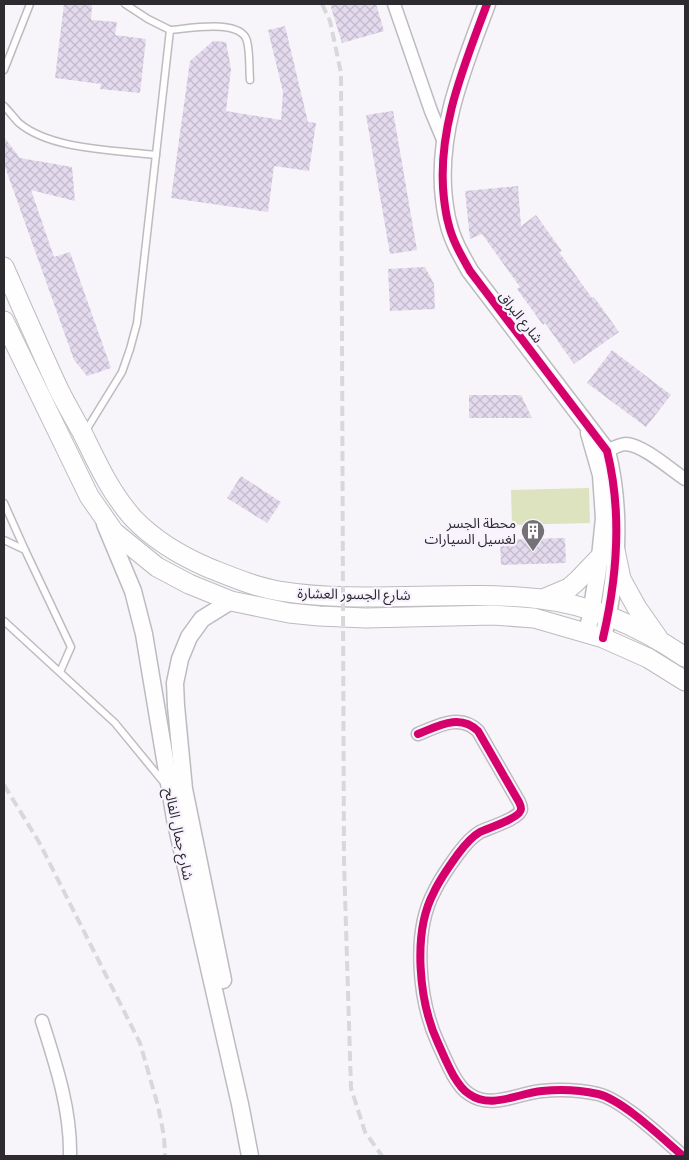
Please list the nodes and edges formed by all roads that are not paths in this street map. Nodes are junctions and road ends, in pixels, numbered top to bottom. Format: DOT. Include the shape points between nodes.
graph roads {
  1 [pos="30,4"];
  2 [pos="126,4"];
  3 [pos="394,4"];
  4 [pos="488,4"];
  5 [pos="170,30"];
  6 [pos="4,70"];
  7 [pos="250,80"];
  8 [pos="4,106"];
  9 [pos="444,142"];
  10 [pos="156,155"];
  11 [pos="4,267"];
  12 [pos="4,321"];
  13 [pos="585,421"];
  14 [pos="83,435"];
  15 [pos="607,451"];
  16 [pos="685,479"];
  17 [pos="4,503"];
  18 [pos="101,514"];
  19 [pos="4,540"];
  20 [pos="25,550"];
  21 [pos="608,554"];
  22 [pos="543,599"];
  23 [pos="231,601"];
  24 [pos="600,613"];
  25 [pos="4,621"];
  26 [pos="594,635"];
  27 [pos="659,639"];
  28 [pos="685,657"];
  29 [pos="60,672"];
  30 [pos="685,681"];
  31 [pos="418,734"];
  32 [pos="170,791"];
  33 [pos="42,1021"];
  34 [pos="70,1156"];
  35 [pos="250,1156"];
  36 [pos="258,1156"];
  37 [pos="683,1156"];
  1 -- 6 [label="lane"];
  2 -- 5 [label="lane"];
  3 -- 9 [label="street"];
  4 -- 9 [label="street, شارع البراق" via="456,88"];
  5 -- 7 [label="lane" via="218,26 239,30 246,39"];
  5 -- 10 [label="lane"];
  8 -- 10 [label="lane" via="20,123 66,145"];
  9 -- 13 [label="street, شارع البراق" via="443,191 447,221 456,247 470,271"];
  10 -- 14 [label="lane" via="137,323 122,372"];
  11 -- 14 [label="main road, شارع الجسور العشارة"];
  12 -- 18 [label="main road, شارع الجسور العشارة" via="89,496"];
  13 -- 15 [label="street, شارع البراق"];
  13 -- 21 [label="street, شارع البراق" via="601,475"];
  14 -- 22 [label="main road, شارع الجسور العشارة" via="106,482 134,519 172,550 234,578 277,591 307,595 476,594"];
  15 -- 16 [label="street" via="631,445"];
  15 -- 21 [label="street, شارع البراق" via="615,494"];
  17 -- 20 [label="lane"];
  18 -- 23 [label="main road, شارع الجسور العشارة" via="114,532 156,567"];
  18 -- 32 [label="street, شارع جمال الفالح" via="139,612"];
  19 -- 20 [label="lane"];
  20 -- 29 [label="lane" via="71,647"];
  21 -- 22 [label="main road" via="568,588"];
  21 -- 24 [label="street, شارع البراق"];
  21 -- 27 [label="main road" via="637,608"];
  22 -- 24 [label="main road, شارع الجسور العشارة"];
  23 -- 26 [label="main road, شارع الجسور العشارة" via="319,616 518,616"];
  23 -- 36 [label="street, شارع جمال الفالح" via="202,619 189,636 175,683 176,706 184,789"];
  24 -- 26 [label="street, شارع البراق"];
  24 -- 27 [label="main road, شارع الجسور العشارة"];
  25 -- 29 [label="lane"];
  26 -- 30 [label="main road, شارع الجسور العشارة" via="648,658"];
  27 -- 28 [label="main road, شارع الجسور العشارة"];
  29 -- 32 [label="lane" via="115,723"];
  31 -- 37 [label="street" via="446,723 471,724 521,809 514,817 478,833 458,853 433,892 424,919 421,938 423,990 437,1041 455,1078 468,1094 481,1100 497,1101 541,1091 574,1089 601,1094 619,1103"];
  32 -- 35 [label="street, شارع جمال الفالح"];
  33 -- 34 [label="street" via="63,1094"];
}
